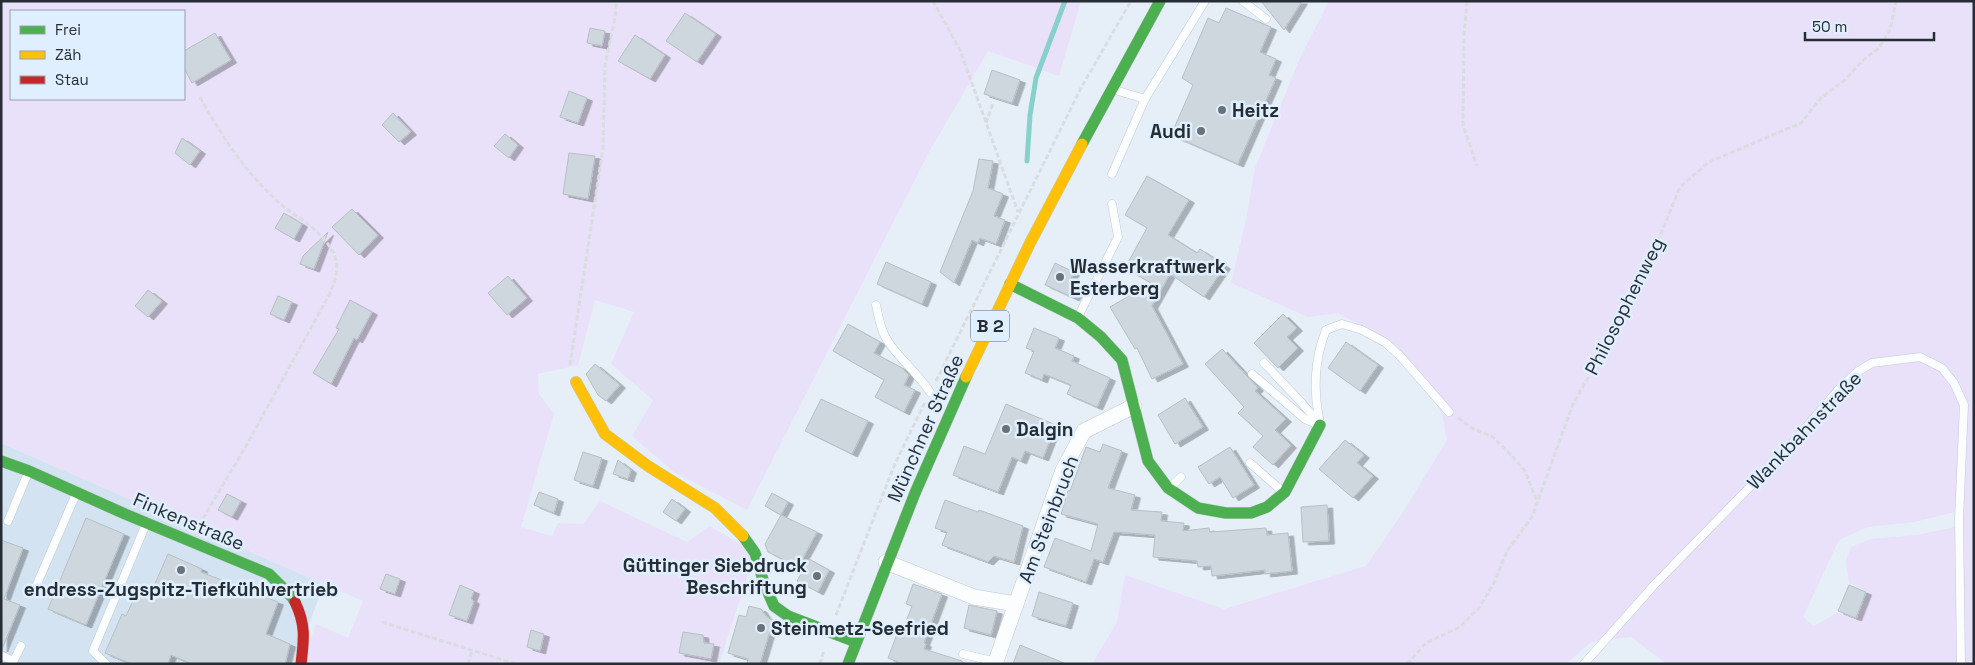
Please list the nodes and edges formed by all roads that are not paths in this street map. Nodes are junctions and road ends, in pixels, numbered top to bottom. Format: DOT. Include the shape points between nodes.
graph roads {
  1 [pos="1160,1"];
  2 [pos="1205,1"];
  3 [pos="1244,1"];
  4 [pos="1266,19"];
  5 [pos="1111,89"];
  6 [pos="1145,99"];
  7 [pos="1112,174"];
  8 [pos="1112,204"];
  9 [pos="1010,284"];
  10 [pos="876,305"];
  11 [pos="1078,318"];
  12 [pos="1264,363"];
  13 [pos="1252,374"];
  14 [pos="576,382"];
  15 [pos="930,392"];
  16 [pos="1134,406"];
  17 [pos="1449,412"];
  18 [pos="1320,425"];
  19 [pos="1,461"];
  20 [pos="1250,463"];
  21 [pos="29,471"];
  22 [pos="1182,477"];
  23 [pos="1168,488"];
  24 [pos="77,492"];
  25 [pos="1284,492"];
  26 [pos="8,522"];
  27 [pos="147,523"];
  28 [pos="886,562"];
  29 [pos="34,591"];
  30 [pos="1016,604"];
  31 [pos="856,642"];
  32 [pos="21,646"];
  33 [pos="964,654"];
  34 [pos="1,655"];
  35 [pos="12,662"];
  36 [pos="996,663"];
  37 [pos="106,664"];
  38 [pos="302,664"];
  39 [pos="848,664"];
  40 [pos="1584,664"];
  41 [pos="1961,664"];
  1 -- 5 [label="street, Münchner Straße / B 2"];
  2 -- 6 [label="lane"];
  3 -- 4 [label="lane"];
  5 -- 6 [label="lane"];
  5 -- 9 [label="street, Münchner Straße / B 2"];
  6 -- 7 [label="lane"];
  8 -- 11 [label="lane" via="1118,237"];
  9 -- 11 [label="street"];
  9 -- 28 [label="street, Münchner Straße / B 2" via="929,459"];
  10 -- 15 [label="lane" via="888,343"];
  11 -- 16 [label="street" via="1122,360"];
  12 -- 18 [label="lane"];
  13 -- 18 [label="lane" via="1305,419"];
  14 -- 31 [label="street" via="605,434 648,466 715,508 739,531 755,553 774,606 788,616"];
  16 -- 23 [label="street" via="1148,460"];
  16 -- 30 [label="street, Am Steinbruch" via="1084,431 1063,470"];
  17 -- 18 [label="lane" via="1386,344 1362,330 1342,324 1326,330 1321,343 1315,399"];
  18 -- 25 [label="street"];
  19 -- 21 [label="street, Finkenstraße"];
  20 -- 25 [label="lane"];
  21 -- 24 [label="street, Finkenstraße"];
  21 -- 26 [label="lane"];
  22 -- 23 [label="lane"];
  23 -- 25 [label="street" via="1198,508 1226,513 1251,513 1267,506"];
  24 -- 27 [label="street, Finkenstraße"];
  24 -- 29 [label="lane"];
  27 -- 37 [label="lane" via="93,651"];
  27 -- 38 [label="street, Finkenstraße" via="269,574 292,597 300,613 305,634"];
  28 -- 30 [label="street, Am Steinbruch" via="974,597"];
  28 -- 31 [label="street, Münchner Straße / B 2"];
  30 -- 36 [label="street, Am Steinbruch"];
  31 -- 39 [label="street, Münchner Straße / B 2"];
  32 -- 35 [label="lane"];
  33 -- 36 [label="lane"];
  34 -- 35 [label="lane"];
  40 -- 41 [label="lane, Wankbahnstraße" via="1655,584 1788,448 1856,372 1872,363 1920,357 1942,368 1954,383 1964,405 1959,519"];
}
